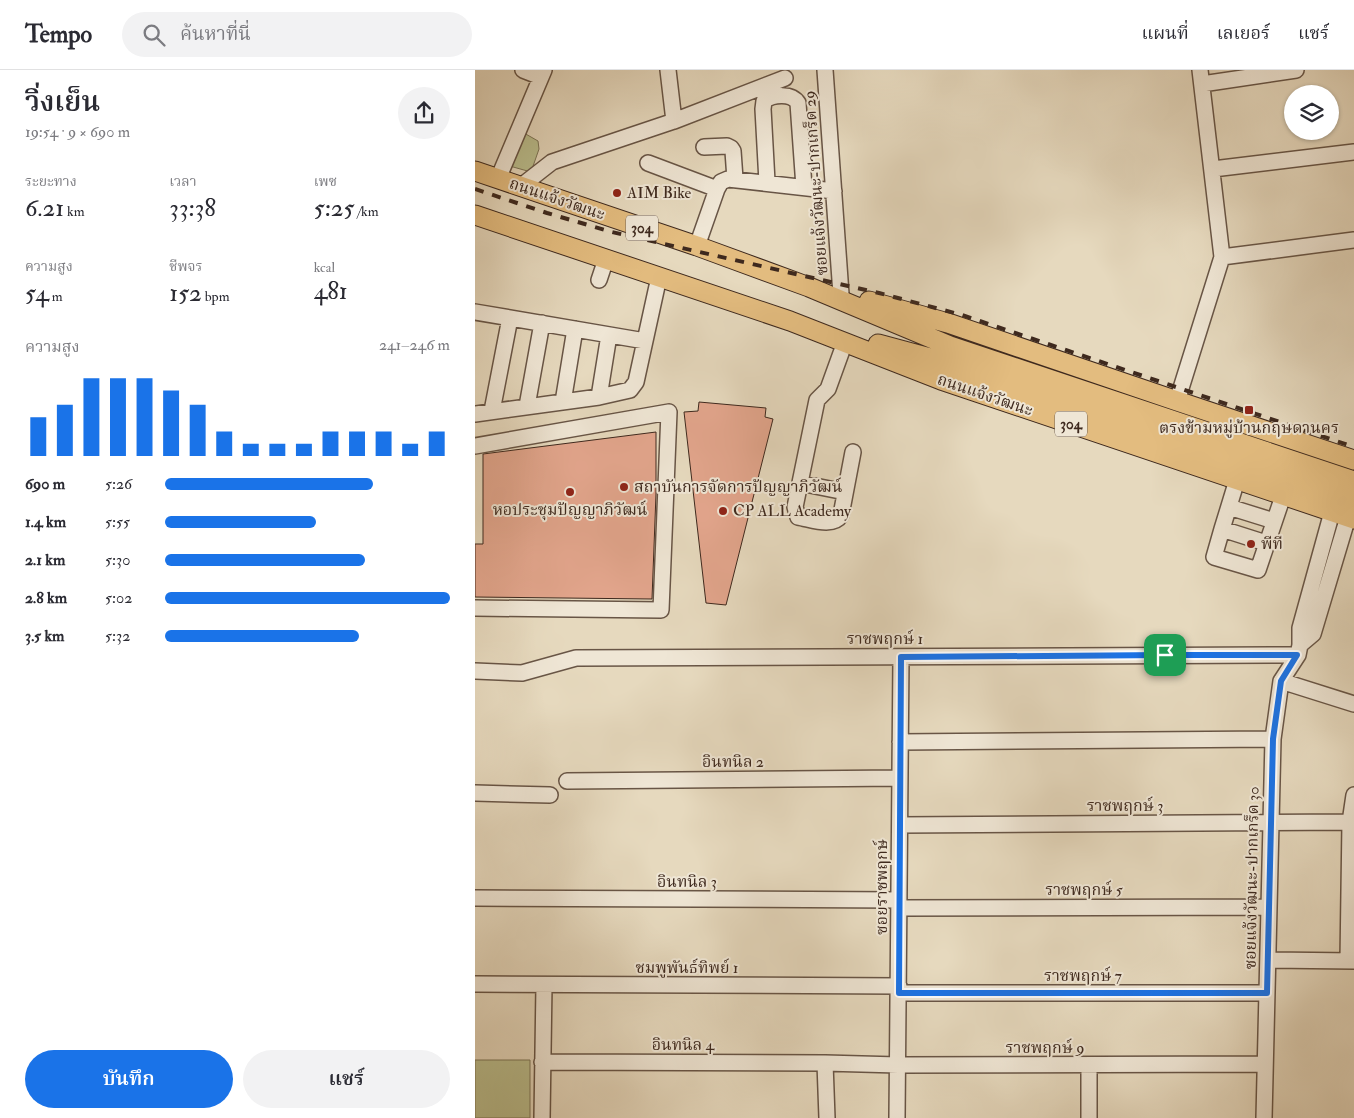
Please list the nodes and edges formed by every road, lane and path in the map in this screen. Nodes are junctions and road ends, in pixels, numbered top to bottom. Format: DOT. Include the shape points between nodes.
graph roads {
  1 [pos="523,70"];
  2 [pos="668,70"];
  3 [pos="825,70"];
  4 [pos="1295,70"];
  5 [pos="542,74"];
  6 [pos="1201,77"];
  7 [pos="785,78"];
  8 [pos="674,121"];
  9 [pos="704,147"];
  10 [pos="1354,152"];
  11 [pos="648,163"];
  12 [pos="1213,169"];
  13 [pos="475,171"];
  14 [pos="498,179"];
  15 [pos="735,179"];
  16 [pos="767,182"];
  17 [pos="521,187"];
  18 [pos="804,187"];
  19 [pos="717,189"];
  20 [pos="834,191"];
  21 [pos="475,214"];
  22 [pos="1354,240"];
  23 [pos="697,246"];
  24 [pos="1222,257"];
  25 [pos="606,259"];
  26 [pos="659,277"];
  27 [pos="599,280"];
  28 [pos="809,287"];
  29 [pos="841,294"];
  30 [pos="475,312"];
  31 [pos="510,318"];
  32 [pos="790,321"];
  33 [pos="542,323"];
  34 [pos="575,329"];
  35 [pos="609,335"];
  36 [pos="645,341"];
  37 [pos="845,342"];
  38 [pos="599,396"];
  39 [pos="563,402"];
  40 [pos="1177,402"];
  41 [pos="527,406"];
  42 [pos="492,411"];
  43 [pos="475,414"];
  44 [pos="1193,435"];
  45 [pos="475,446"];
  46 [pos="853,452"];
  47 [pos="1354,460"];
  48 [pos="1237,480"];
  49 [pos="1354,481"];
  50 [pos="800,484"];
  51 [pos="845,492"];
  52 [pos="1283,496"];
  53 [pos="1229,506"];
  54 [pos="1347,512"];
  55 [pos="1274,521"];
  56 [pos="1222,529"];
  57 [pos="1266,543"];
  58 [pos="475,608"];
  59 [pos="1299,650"];
  60 [pos="901,657"];
  61 [pos="475,671"];
  62 [pos="1281,681"];
  63 [pos="1354,704"];
  64 [pos="1273,739"];
  65 [pos="900,742"];
  66 [pos="900,778"];
  67 [pos="567,781"];
  68 [pos="475,793"];
  69 [pos="550,795"];
  70 [pos="1354,795"];
  71 [pos="1271,822"];
  72 [pos="1350,822"];
  73 [pos="900,825"];
  74 [pos="1351,877"];
  75 [pos="475,898"];
  76 [pos="899,904"];
  77 [pos="1269,907"];
  78 [pos="1268,960"];
  79 [pos="1351,960"];
  80 [pos="475,984"];
  81 [pos="544,985"];
  82 [pos="899,990"];
  83 [pos="1267,993"];
  84 [pos="542,1062"];
  85 [pos="825,1063"];
  86 [pos="1265,1064"];
  87 [pos="898,1065"];
  88 [pos="1089,1065"];
  89 [pos="542,1118"];
  90 [pos="827,1118"];
  91 [pos="897,1118"];
  92 [pos="1089,1118"];
  93 [pos="1264,1118"];
  1 -- 5 [label="street"];
  2 -- 8 [label="street"];
  3 -- 20 [label="street, ซอยแจ้งวัฒนะ-ปากเกร็ด 29"];
  4 -- 6 [label="street"];
  5 -- 14 [label="street"];
  6 -- 12 [label="street"];
  7 -- 8 [label="street"];
  8 -- 17 [label="street" via="552,162"];
  9 -- 15 [label="street" via="731,148"];
  10 -- 12 [label="street"];
  11 -- 19 [label="street"];
  12 -- 24 [label="street"];
  13 -- 14 [label="main road, ถนนแจ้งวัฒนะ / 304"];
  14 -- 17 [label="main road, ถนนแจ้งวัฒนะ / 304"];
  15 -- 16 [label="street"];
  15 -- 19 [label="street" via="721,182"];
  16 -- 18 [label="street"];
  16 -- 18 [label="street" via="764,101 790,96 798,103"];
  17 -- 23 [label="main road, ถนนแจ้งวัฒนะ / 304"];
  18 -- 20 [label="street"];
  19 -- 23 [label="street"];
  20 -- 29 [label="street, ซอยแจ้งวัฒนะ-ปากเกร็ด 29"];
  21 -- 25 [label="main road, ถนนแจ้งวัฒนะ / 304"];
  22 -- 24 [label="street"];
  23 -- 28 [label="main road, ถนนแจ้งวัฒนะ / 304"];
  24 -- 40 [label="street"];
  25 -- 26 [label="main road, ถนนแจ้งวัฒนะ / 304"];
  25 -- 27 [label="street"];
  26 -- 32 [label="main road, ถนนแจ้งวัฒนะ / 304"];
  26 -- 36 [label="street"];
  28 -- 29 [label="main road, ถนนแจ้งวัฒนะ / 304"];
  28 -- 44 [label="main road, ถนนแจ้งวัฒนะ" via="950,346"];
  29 -- 40 [label="main road, ถนนแจ้งวัฒนะ / 304" via="948,323"];
  30 -- 31 [label="street"];
  31 -- 33 [label="street"];
  31 -- 42 [label="street"];
  32 -- 37 [label="main road, ถนนแจ้งวัฒนะ / 304"];
  32 -- 44 [label="main road, ถนนแจ้งวัฒนะ" via="941,361"];
  33 -- 34 [label="street"];
  33 -- 41 [label="street"];
  34 -- 35 [label="street"];
  34 -- 39 [label="street"];
  35 -- 36 [label="street"];
  35 -- 38 [label="street"];
  36 -- 38 [label="street" via="636,382 630,390"];
  37 -- 48 [label="main road, ถนนแจ้งวัฒนะ / 304" via="941,380"];
  37 -- 50 [label="street" via="828,389 817,400"];
  38 -- 39 [label="street"];
  39 -- 41 [label="street"];
  40 -- 47 [label="main road, ถนนแจ้งวัฒนะ / 304"];
  41 -- 42 [label="street"];
  42 -- 43 [label="street"];
  44 -- 49 [label="main road, ถนนแจ้งวัฒนะ"];
  44 -- 54 [label="main road, ถนนแจ้งวัฒนะ"];
  45 -- 58 [label="street" via="669,412 661,610"];
  46 -- 51 [label="street"];
  48 -- 52 [label="main road, ถนนแจ้งวัฒนะ / 304"];
  48 -- 53 [label="street"];
  50 -- 51 [label="street"];
  50 -- 51 [label="street" via="795,507 798,517 838,520"];
  52 -- 54 [label="main road, ถนนแจ้งวัฒนะ / 304"];
  52 -- 55 [label="street"];
  53 -- 55 [label="street"];
  53 -- 56 [label="street"];
  54 -- 59 [label="street, ซอยแจ้งวัฒนะ-ปากเกร็ด 30" via="1313,634"];
  55 -- 57 [label="street"];
  56 -- 57 [label="street"];
  56 -- 57 [label="street" via="1214,558 1258,570"];
  59 -- 60 [label="street, ราชพฤกษ์ 1"];
  59 -- 62 [label="street, ซอยแจ้งวัฒนะ-ปากเกร็ด 30"];
  60 -- 61 [label="street, ราชพฤกษ์ 1" via="576,658 522,673"];
  60 -- 65 [label="street, ซอยราชพฤกษ์"];
  62 -- 63 [label="street"];
  62 -- 64 [label="street, ซอยแจ้งวัฒนะ-ปากเกร็ด 30"];
  64 -- 65 [label="street"];
  64 -- 71 [label="street, ซอยแจ้งวัฒนะ-ปากเกร็ด 30"];
  65 -- 66 [label="street, ซอยราชพฤกษ์"];
  66 -- 67 [label="street, อินทนิล 2"];
  66 -- 73 [label="street, ซอยราชพฤกษ์"];
  68 -- 69 [label="street"];
  70 -- 72 [label="street"];
  71 -- 72 [label="street, ราชพฤกษ์ 3"];
  71 -- 73 [label="street, ราชพฤกษ์ 3"];
  71 -- 77 [label="street, ซอยแจ้งวัฒนะ-ปากเกร็ด 30"];
  72 -- 74 [label="street"];
  73 -- 76 [label="street, ซอยราชพฤกษ์"];
  74 -- 79 [label="street"];
  75 -- 76 [label="street, อินทนิล 3"];
  76 -- 77 [label="street, ราชพฤกษ์ 5"];
  76 -- 82 [label="street, ซอยราชพฤกษ์"];
  77 -- 78 [label="street, ซอยแจ้งวัฒนะ-ปากเกร็ด 30"];
  78 -- 79 [label="street"];
  78 -- 83 [label="street, ซอยแจ้งวัฒนะ-ปากเกร็ด 30"];
  80 -- 81 [label="street, ชมพูพันธ์ทิพย์ 1"];
  81 -- 82 [label="street, ชมพูพันธ์ทิพย์ 1"];
  81 -- 84 [label="street"];
  82 -- 83 [label="street, ราชพฤกษ์ 7"];
  82 -- 87 [label="street, ซอยราชพฤกษ์"];
  83 -- 86 [label="street, ซอยแจ้งวัฒนะ-ปากเกร็ด 30"];
  84 -- 85 [label="street, อินทนิล 4"];
  84 -- 89 [label="street"];
  85 -- 87 [label="street, ราชพฤกษ์ 9"];
  85 -- 90 [label="street"];
  86 -- 88 [label="street, ราชพฤกษ์ 9"];
  86 -- 93 [label="street, ซอยแจ้งวัฒนะ-ปากเกร็ด 30"];
  87 -- 88 [label="street, ราชพฤกษ์ 9"];
  87 -- 91 [label="street, ซอยราชพฤกษ์"];
  88 -- 92 [label="street"];
}
